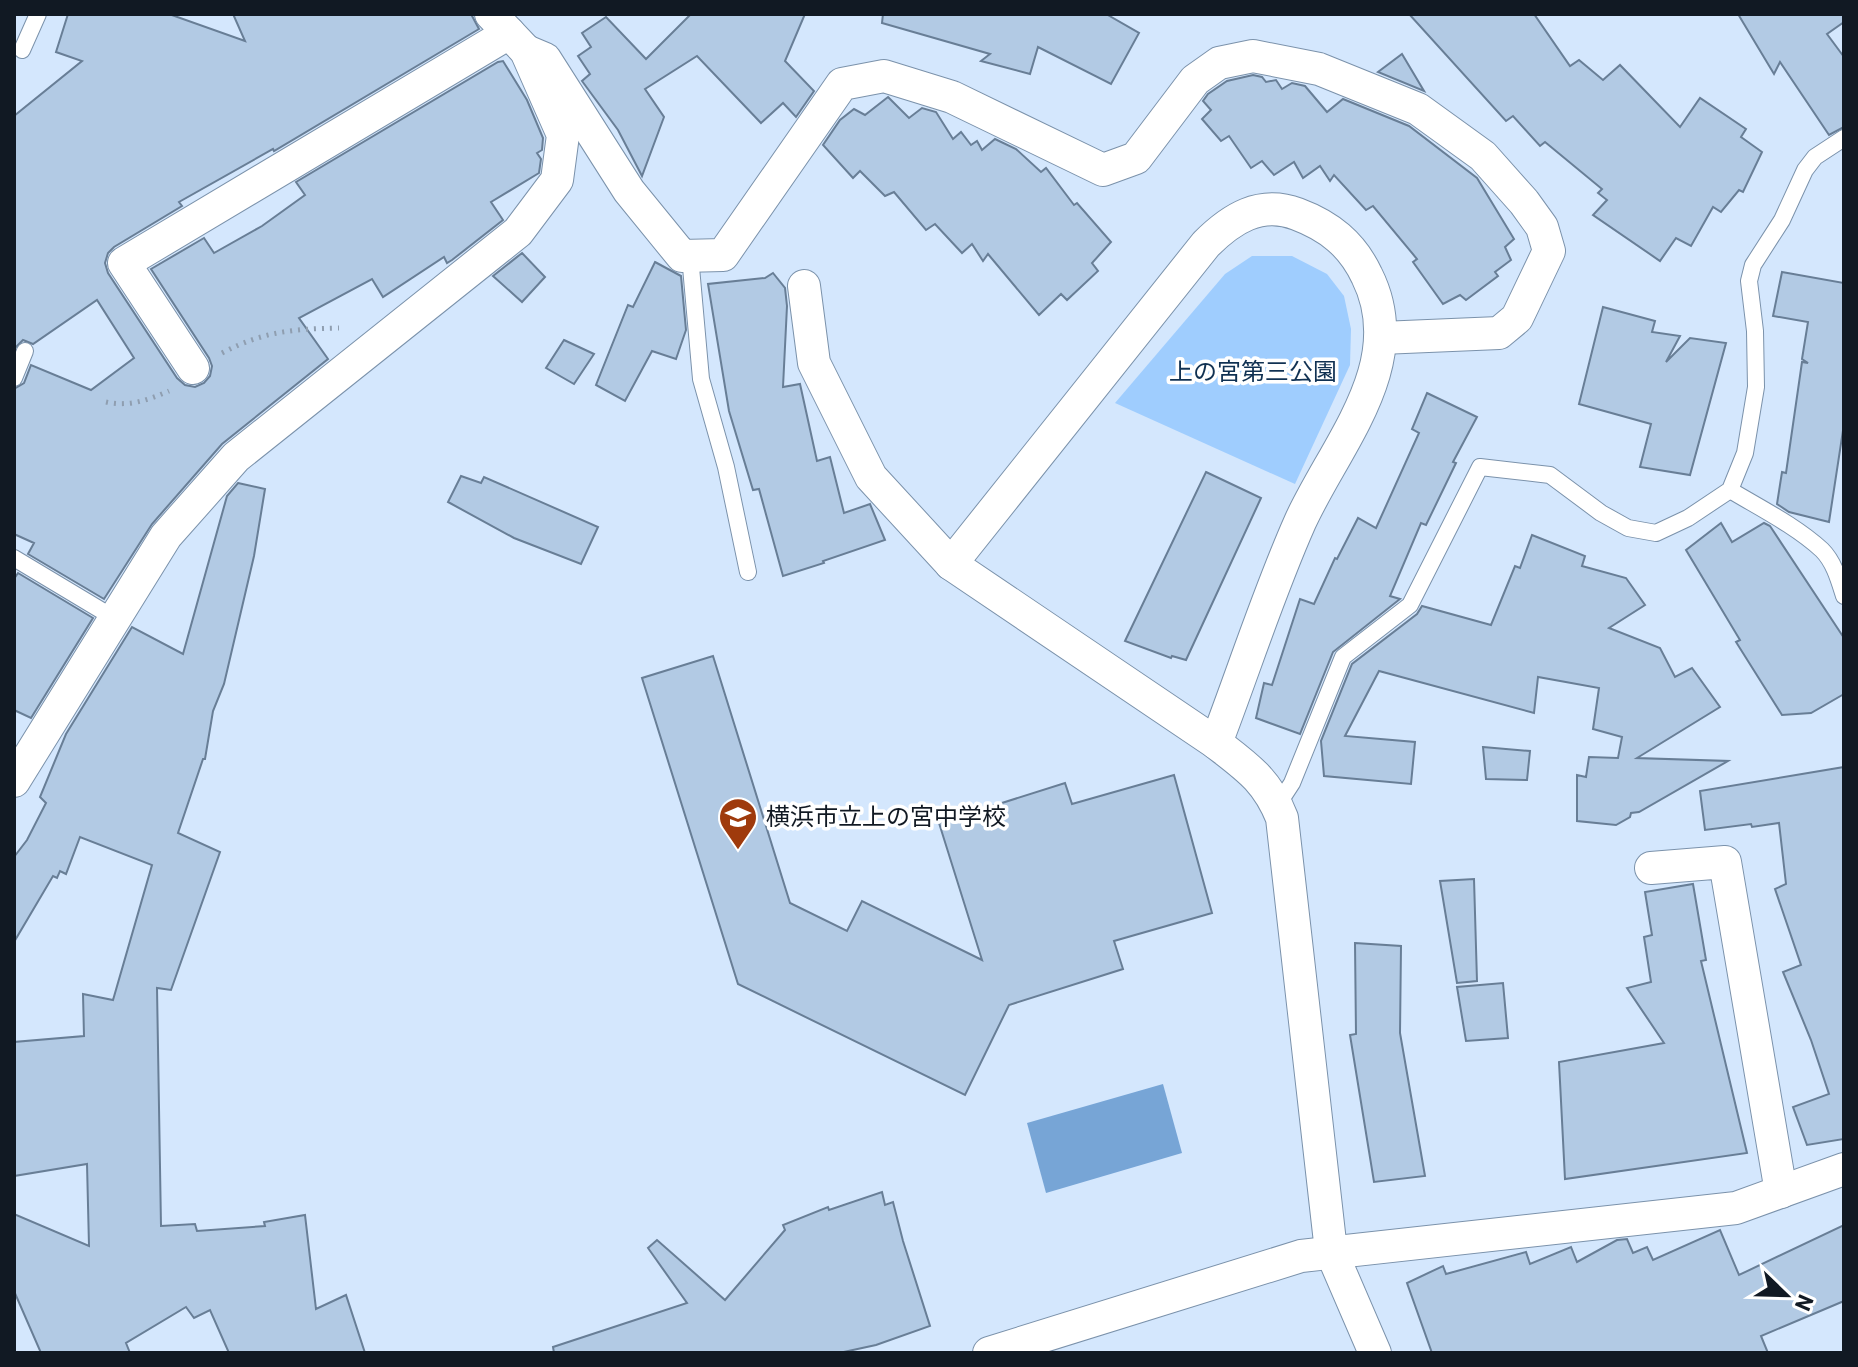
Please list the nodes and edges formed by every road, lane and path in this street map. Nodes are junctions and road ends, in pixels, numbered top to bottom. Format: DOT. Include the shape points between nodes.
graph roads {
  1 [pos="38,14"];
  2 [pos="509,33"];
  3 [pos="22,50"];
  4 [pos="1844,138"];
  5 [pos="690,256"];
  6 [pos="804,286"];
  7 [pos="347,328"];
  8 [pos="1381,338"];
  9 [pos="25,351"];
  10 [pos="193,368"];
  11 [pos="14,378"];
  12 [pos="106,402"];
  13 [pos="1730,490"];
  14 [pos="14,558"];
  15 [pos="951,564"];
  16 [pos="748,572"];
  17 [pos="1844,596"];
  18 [pos="114,618"];
  19 [pos="1216,743"];
  20 [pos="24,745"];
  21 [pos="14,781"];
  22 [pos="1277,806"];
  23 [pos="1651,868"];
  24 [pos="1844,1169"];
  25 [pos="1781,1192"];
  26 [pos="1331,1251"];
  27 [pos="989,1353"];
  28 [pos="1375,1353"];
  1 -- 3 [label="lane"];
  2 -- 5 [label="street" via="545,59 629,191 682,256"];
  2 -- 10 [label="street" via="124,263"];
  2 -- 18 [label="street" via="563,135 557,180 518,232 236,457 166,536"];
  4 -- 13 [label="lane" via="1805,170 1753,265 1749,281 1756,387 1745,453"];
  5 -- 8 [label="street" via="723,255 842,84 884,76 952,97 1103,170 1136,158 1195,80 1219,63 1253,56 1319,69 1418,109 1483,156 1542,227 1549,251 1517,318 1499,333"];
  5 -- 16 [label="lane" via="701,379"];
  6 -- 15 [label="street" via="814,363 871,477"];
  7 -- 10 [label="path" via="284,330"];
  8 -- 15 [label="street" via="1378,301 1346,243 1294,212 1274,208 1247,213 1206,244"];
  8 -- 19 [label="street" via="1373,379 1301,521"];
  9 -- 11 [label="lane"];
  10 -- 12 [label="path" via="170,391 146,401"];
  13 -- 17 [label="lane" via="1824,551"];
  13 -- 22 [label="lane" via="1656,533 1628,528 1550,475 1480,467 1410,605 1343,657 1292,783"];
  14 -- 18 [label="lane"];
  15 -- 19 [label="street"];
  18 -- 20 [label="street"];
  19 -- 22 [label="street" via="1257,774"];
  20 -- 21 [label="street"];
  22 -- 26 [label="street"];
  23 -- 25 [label="street" via="1725,862"];
  24 -- 25 [label="street"];
  25 -- 26 [label="street" via="1736,1208"];
  26 -- 27 [label="street"];
  26 -- 28 [label="street"];
}
